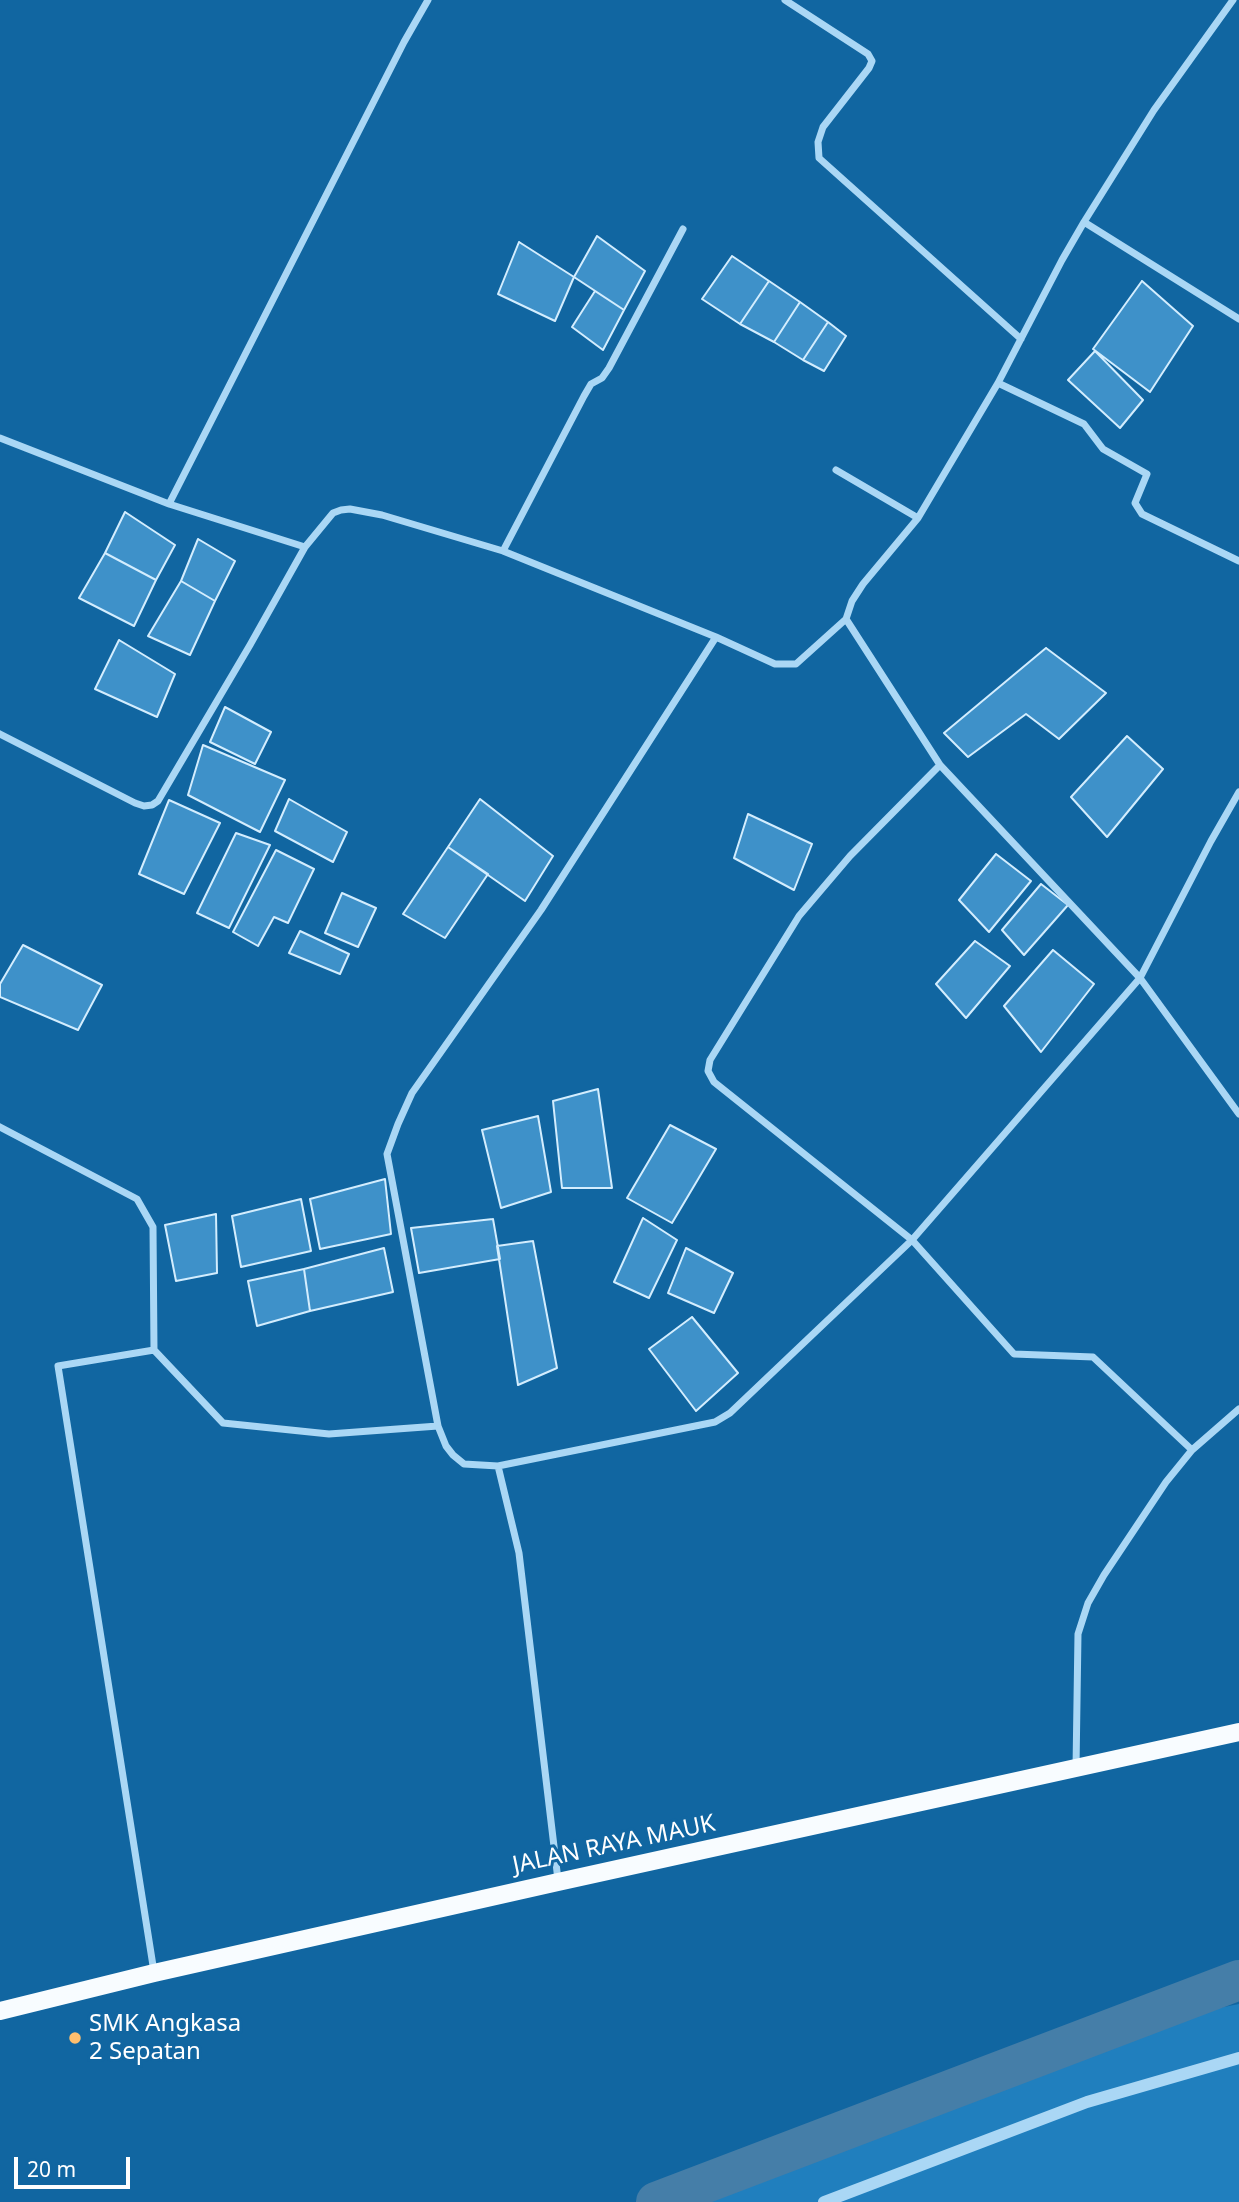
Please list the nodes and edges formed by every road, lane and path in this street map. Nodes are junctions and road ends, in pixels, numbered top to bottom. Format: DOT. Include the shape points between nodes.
graph roads {
  1 [pos="428,0"];
  2 [pos="785,0"];
  3 [pos="1233,0"];
  4 [pos="1084,222"];
  5 [pos="683,229"];
  6 [pos="1239,319"];
  7 [pos="1021,339"];
  8 [pos="998,383"];
  9 [pos="0,438"];
  10 [pos="836,471"];
  11 [pos="169,504"];
  12 [pos="918,518"];
  13 [pos="305,547"];
  14 [pos="503,551"];
  15 [pos="1239,561"];
  16 [pos="846,619"];
  17 [pos="716,637"];
  18 [pos="0,734"];
  19 [pos="940,765"];
  20 [pos="1239,792"];
  21 [pos="1140,978"];
  22 [pos="1239,1114"];
  23 [pos="0,1127"];
  24 [pos="912,1240"];
  25 [pos="154,1350"];
  26 [pos="1239,1409"];
  27 [pos="438,1426"];
  28 [pos="1192,1450"];
  29 [pos="498,1466"];
  30 [pos="1239,1732"];
  31 [pos="1076,1769"];
  32 [pos="558,1882"];
  33 [pos="154,1973"];
  34 [pos="0,2011"];
  35 [pos="1239,2058"];
  36 [pos="824,2202"];
  1 -- 11 [label="street"];
  2 -- 7 [label="street" via="872,61 823,127 819,158"];
  3 -- 4 [label="street" via="1154,110"];
  4 -- 6 [label="street"];
  4 -- 7 [label="street"];
  5 -- 14 [label="street" via="609,368 584,396"];
  7 -- 8 [label="street"];
  8 -- 12 [label="street"];
  8 -- 15 [label="street" via="1084,424 1103,449 1147,474 1135,503 1142,514"];
  9 -- 11 [label="street"];
  10 -- 12 [label="street"];
  11 -- 13 [label="street"];
  12 -- 16 [label="street" via="863,584"];
  13 -- 14 [label="street" via="333,513 350,509"];
  13 -- 18 [label="street" via="152,805 135,803"];
  14 -- 17 [label="street"];
  16 -- 17 [label="street" via="796,664 775,664"];
  16 -- 19 [label="street"];
  17 -- 27 [label="street" via="541,910 412,1093 387,1154"];
  19 -- 21 [label="street"];
  19 -- 24 [label="street" via="850,856 799,916 710,1060 708,1071 713,1082"];
  20 -- 21 [label="street"];
  21 -- 22 [label="street"];
  21 -- 24 [label="street"];
  23 -- 25 [label="street" via="137,1199 153,1227"];
  24 -- 28 [label="street" via="1014,1354 1093,1357"];
  24 -- 29 [label="street" via="730,1413 715,1422"];
  25 -- 27 [label="street" via="223,1423 329,1434"];
  25 -- 33 [label="street" via="58,1366"];
  26 -- 28 [label="street"];
  27 -- 29 [label="street" via="446,1446 464,1464"];
  28 -- 31 [label="street" via="1166,1482 1088,1603 1078,1634"];
  29 -- 32 [label="street" via="519,1553"];
  30 -- 31 [label="main road, JALAN RAYA MAUK"];
  31 -- 32 [label="main road, JALAN RAYA MAUK"];
  32 -- 33 [label="main road, JALAN RAYA MAUK"];
  33 -- 34 [label="main road, JALAN RAYA MAUK"];
  35 -- 36 [label="street" via="1087,2102"];
}
